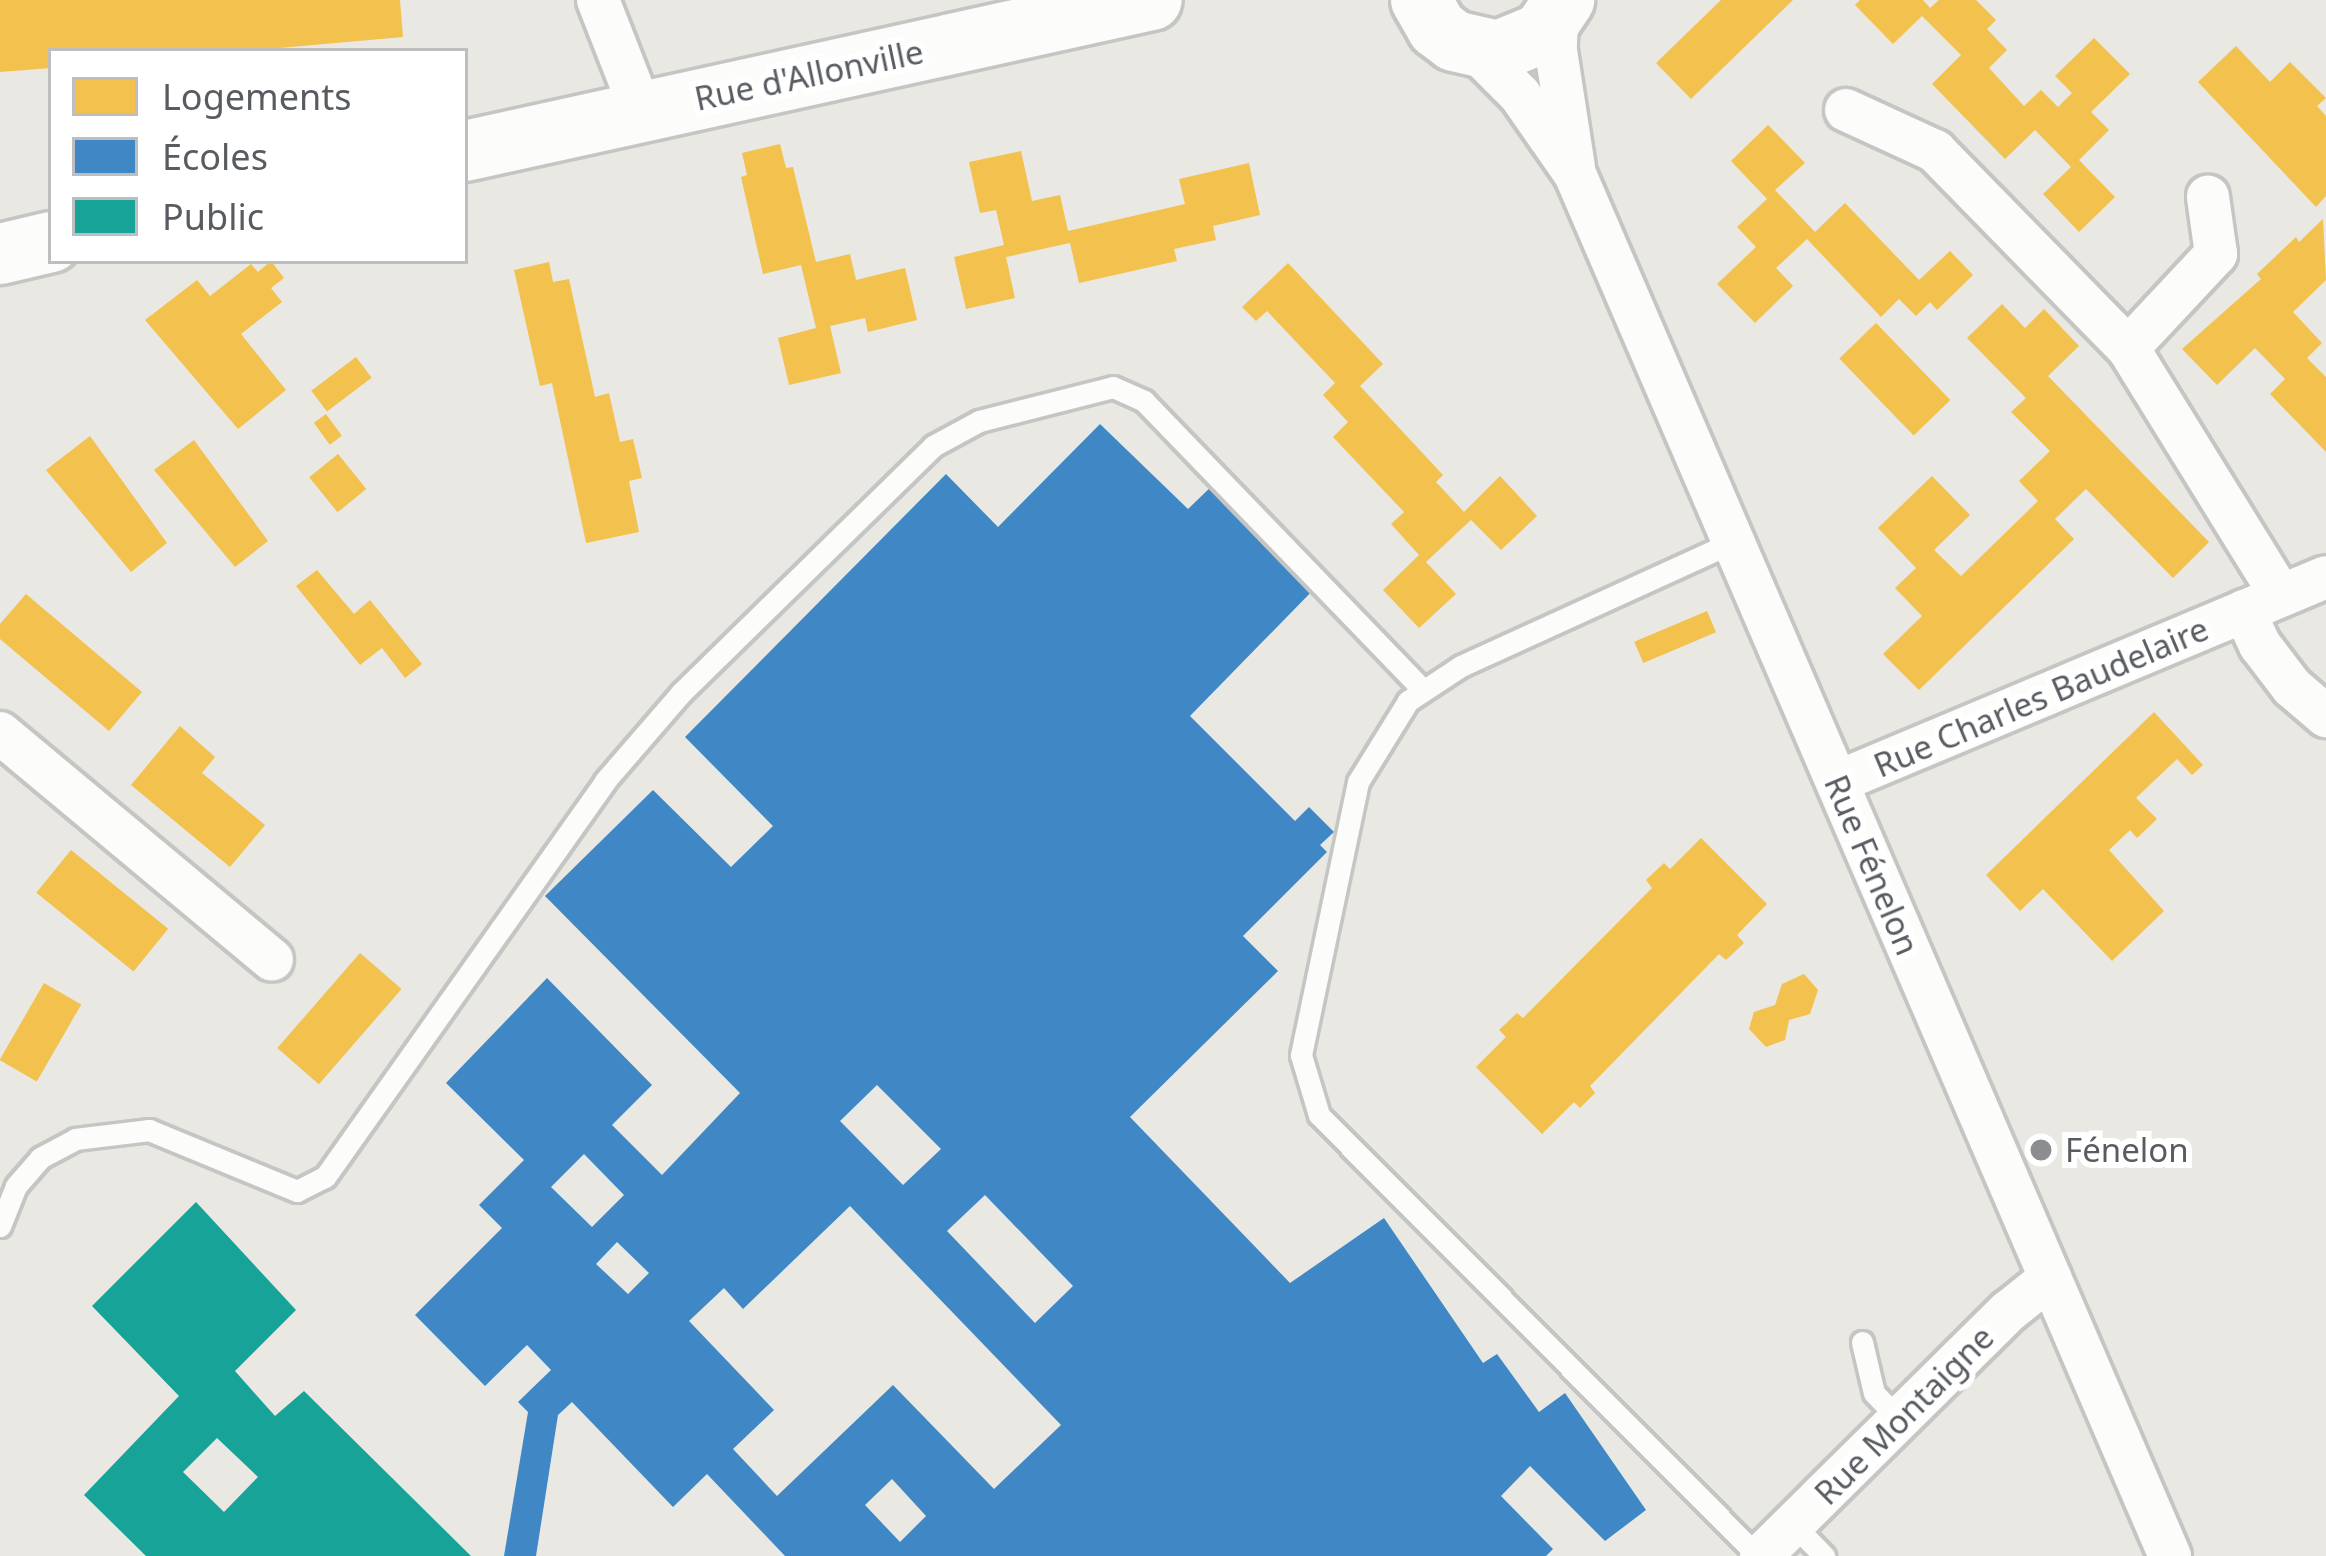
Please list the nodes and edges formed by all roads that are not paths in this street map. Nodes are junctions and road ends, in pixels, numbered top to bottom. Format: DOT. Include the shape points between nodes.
graph roads {
  1 [pos="598,0"];
  2 [pos="1152,0"];
  3 [pos="1413,4"];
  4 [pos="1560,7"];
  5 [pos="1474,49"];
  6 [pos="1846,110"];
  7 [pos="642,112"];
  8 [pos="468,151"];
  9 [pos="1574,174"];
  10 [pos="2207,197"];
  11 [pos="48,243"];
  12 [pos="0,254"];
  13 [pos="2128,348"];
  14 [pos="1733,542"];
  15 [pos="2326,577"];
  16 [pos="2262,604"];
  17 [pos="1423,690"];
  18 [pos="2326,716"];
  19 [pos="0,733"];
  20 [pos="1837,782"];
  21 [pos="272,960"];
  22 [pos="0,1226"];
  23 [pos="2050,1278"];
  24 [pos="1862,1342"];
  25 [pos="1898,1418"];
  26 [pos="1793,1524"];
  27 [pos="1760,1556"];
  28 [pos="1824,1556"];
  29 [pos="2170,1556"];
  1 -- 7 [label="street"];
  2 -- 7 [label="main road, Rue d'Allonville"];
  3 -- 5 [label="main road"];
  4 -- 5 [label="main road" via="1521,46"];
  4 -- 9 [label="street, Rue Fénelon" via="1556,51"];
  5 -- 9 [label="street, Rue Fénelon" via="1520,95"];
  6 -- 13 [label="street" via="1935,151"];
  7 -- 8 [label="main road, Rue d'Allonville"];
  9 -- 14 [label="street, Rue Fénelon"];
  10 -- 13 [label="street" via="2216,254"];
  11 -- 12 [label="main road"];
  13 -- 16 [label="street"];
  14 -- 17 [label="lane"];
  14 -- 20 [label="street, Rue Fénelon"];
  15 -- 16 [label="street, Rue Charles Baudelaire"];
  16 -- 18 [label="street, Rue Charles Baudelaire" via="2260,645"];
  16 -- 20 [label="street, Rue Charles Baudelaire"];
  17 -- 22 [label="lane" via="1144,401 1113,387 979,421 933,446 650,728 325,1178 297,1191 149,1130 75,1139 40,1158 16,1186"];
  17 -- 27 [label="lane" via="1408,700 1358,782 1300,1055 1319,1115"];
  19 -- 21 [label="street"];
  20 -- 23 [label="street, Rue Fénelon"];
  23 -- 25 [label="street, Rue Montaigne"];
  23 -- 29 [label="street, Rue Fénelon"];
  24 -- 25 [label="lane" via="1874,1393"];
  25 -- 26 [label="street, Rue Montaigne"];
  26 -- 27 [label="street, Rue Montaigne"];
  26 -- 28 [label="lane"];
}
